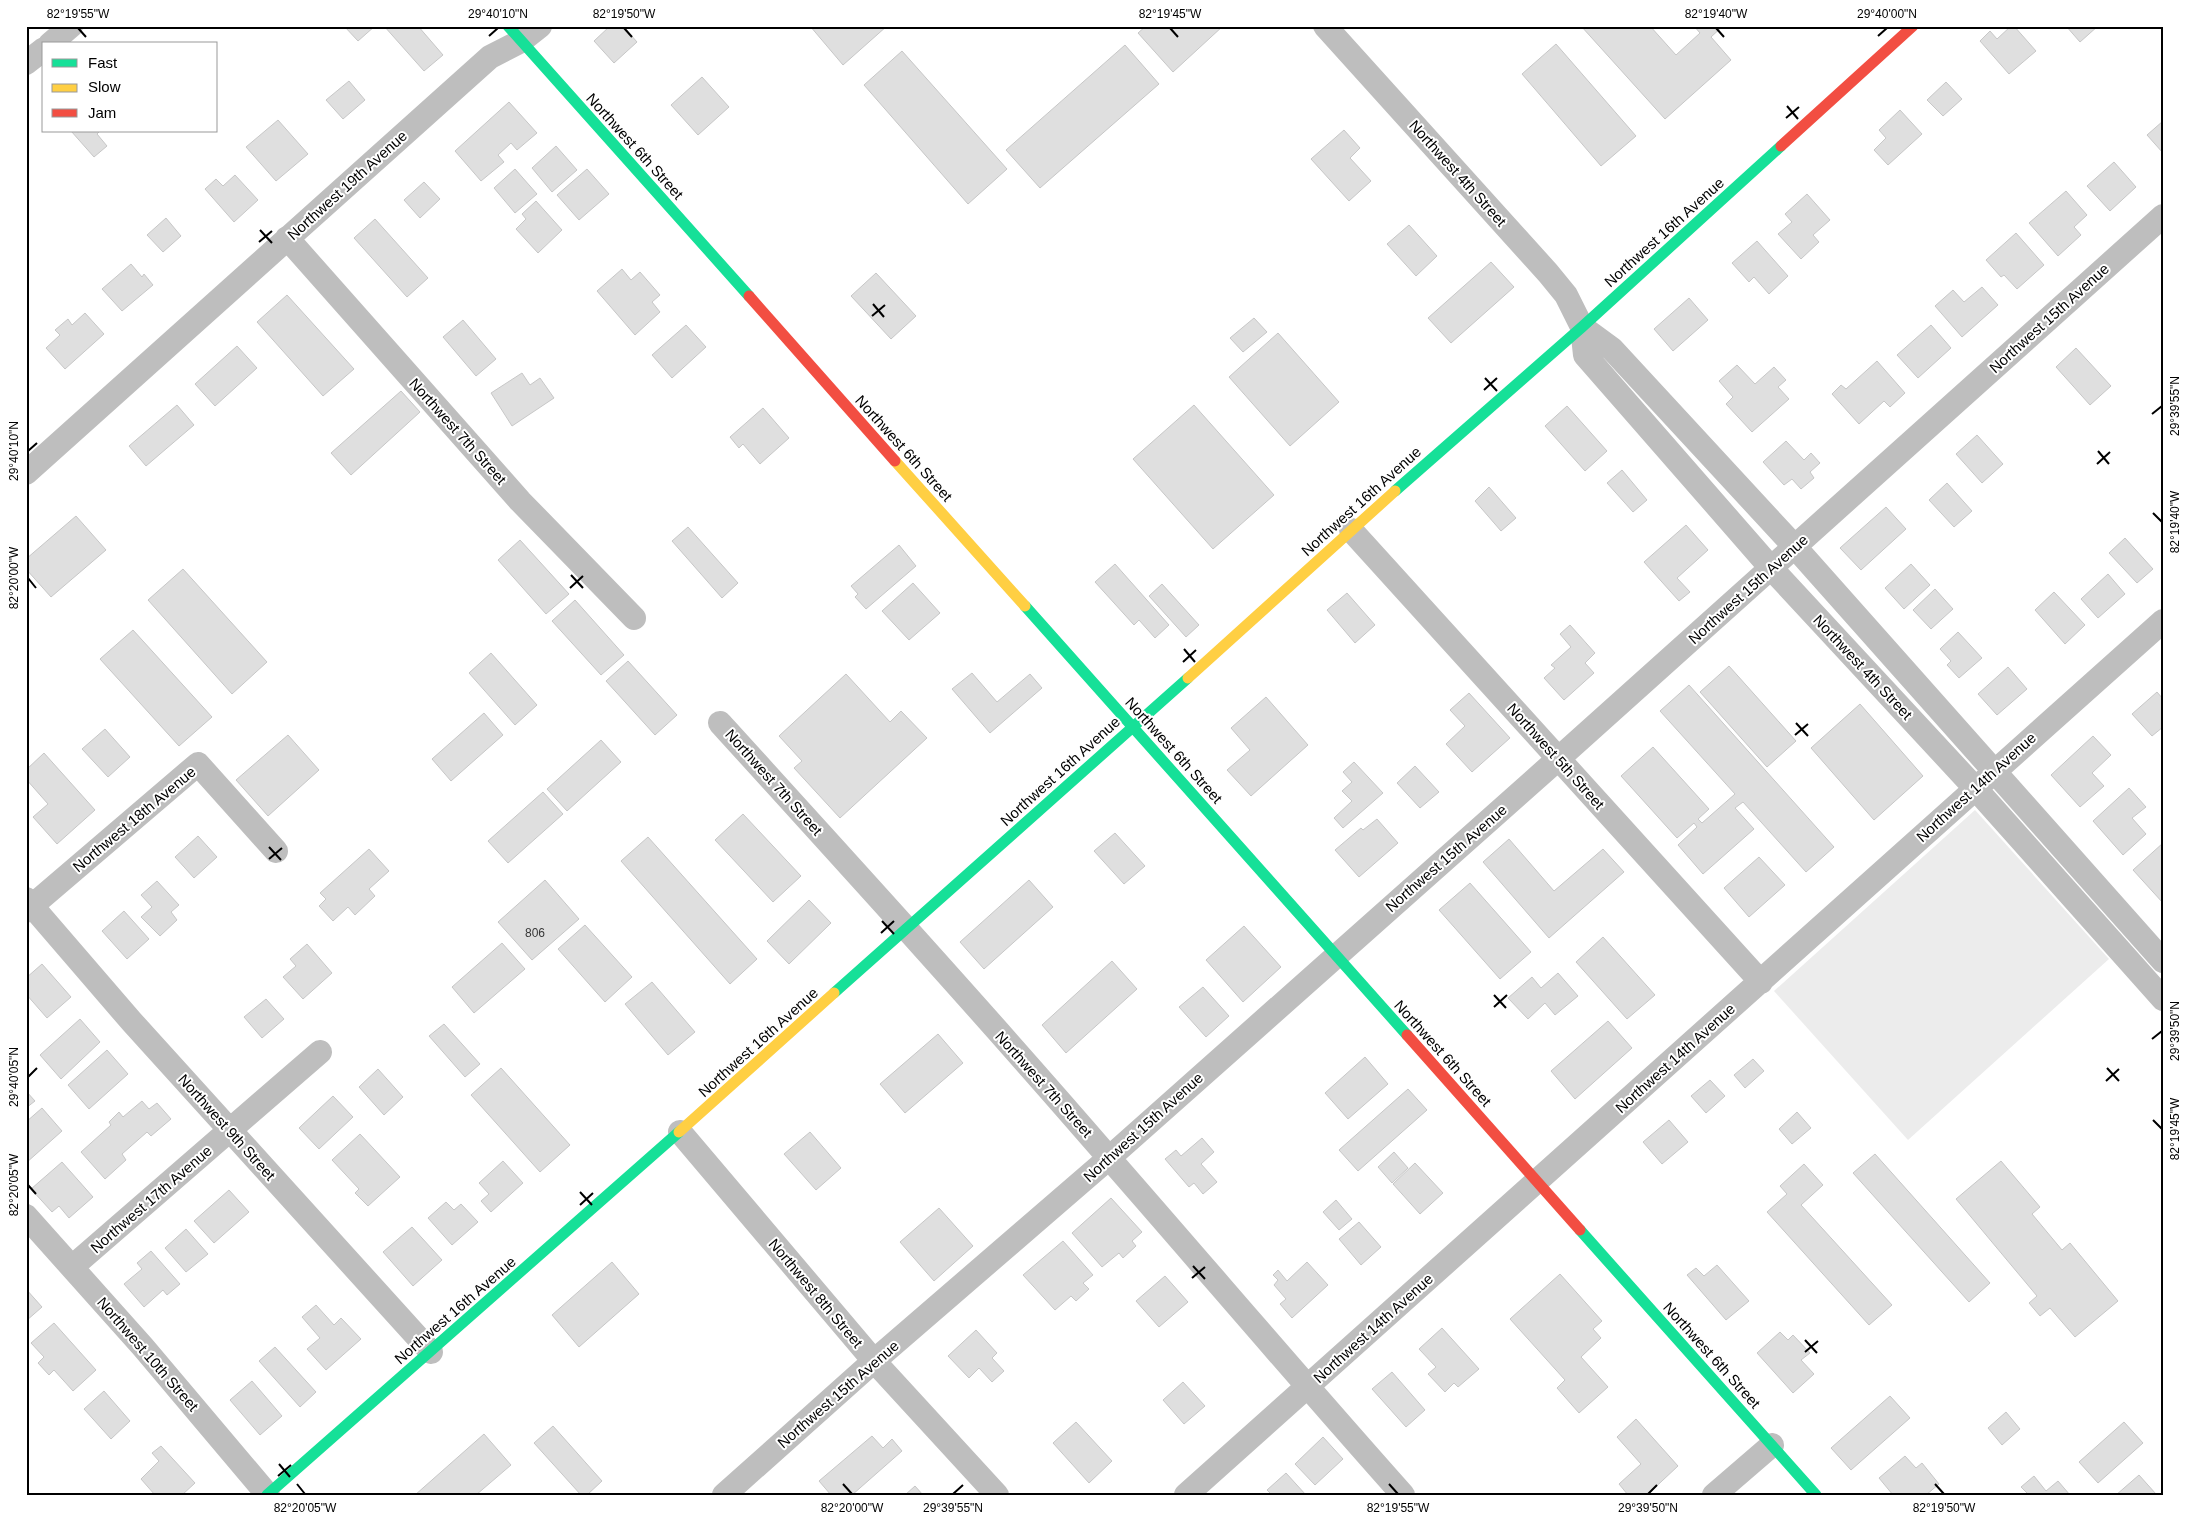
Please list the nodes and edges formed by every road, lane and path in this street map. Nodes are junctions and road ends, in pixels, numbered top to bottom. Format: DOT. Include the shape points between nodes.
graph roads {
  1 [pos="71,26"];
  2 [pos="540,26"];
  3 [pos="1325,26"];
  4 [pos="1913,26"];
  5 [pos="515,34"];
  6 [pos="52,42"];
  7 [pos="42,51"];
  8 [pos="26,63"];
  9 [pos="2163,216"];
  10 [pos="287,238"];
  11 [pos="1582,327"];
  12 [pos="26,473"];
  13 [pos="1351,530"];
  14 [pos="1795,547"];
  15 [pos="1771,568"];
  16 [pos="634,618"];
  17 [pos="2163,621"];
  18 [pos="720,723"];
  19 [pos="1133,727"];
  20 [pos="1558,759"];
  21 [pos="1993,771"];
  22 [pos="1975,788"];
  23 [pos="276,851"];
  24 [pos="28,905"];
  25 [pos="906,927"];
  26 [pos="1336,955"];
  27 [pos="2163,961"];
  28 [pos="1761,982"];
  29 [pos="2163,999"];
  30 [pos="320,1052"];
  31 [pos="230,1130"];
  32 [pos="680,1132"];
  33 [pos="1109,1158"];
  34 [pos="1537,1181"];
  35 [pos="26,1216"];
  36 [pos="72,1267"];
  37 [pos="431,1352"];
  38 [pos="874,1362"];
  39 [pos="1306,1387"];
  40 [pos="1772,1446"];
  41 [pos="268,1495"];
  42 [pos="724,1495"];
  43 [pos="997,1495"];
  44 [pos="1186,1495"];
  45 [pos="1403,1495"];
  46 [pos="1714,1495"];
  47 [pos="1816,1495"];
  1 -- 6 [label="street"];
  2 -- 5 [label="street, Northwest 19th Avenue"];
  3 -- 11 [label="street, Northwest 4th Street" via="1548,273 1566,295"];
  4 -- 11 [label="street, Northwest 16th Avenue"];
  5 -- 10 [label="street, Northwest 19th Avenue"];
  5 -- 19 [label="street, Northwest 6th Street"];
  7 -- 8 [label="street"];
  9 -- 14 [label="street, Northwest 15th Avenue"];
  10 -- 12 [label="street, Northwest 19th Avenue"];
  10 -- 16 [label="street, Northwest 7th Street" via="520,501"];
  11 -- 13 [label="street, Northwest 16th Avenue"];
  11 -- 14 [label="street, Northwest 4th Street" via="1612,349"];
  11 -- 15 [label="street, Northwest 4th Street" via="1586,355"];
  13 -- 19 [label="street, Northwest 16th Avenue"];
  13 -- 20 [label="street, Northwest 5th Street"];
  14 -- 15 [label="street, Northwest 15th Avenue"];
  14 -- 21 [label="street, Northwest 4th Street"];
  15 -- 20 [label="street, Northwest 15th Avenue"];
  15 -- 22 [label="street, Northwest 4th Street"];
  17 -- 21 [label="street, Northwest 14th Avenue"];
  18 -- 25 [label="street, Northwest 7th Street"];
  19 -- 25 [label="street, Northwest 16th Avenue"];
  19 -- 26 [label="street, Northwest 6th Street"];
  20 -- 26 [label="street, Northwest 15th Avenue"];
  20 -- 28 [label="street, Northwest 5th Street"];
  21 -- 22 [label="street, Northwest 14th Avenue"];
  21 -- 27 [label="street, Northwest 4th Street"];
  22 -- 28 [label="street, Northwest 14th Avenue"];
  22 -- 29 [label="street, Northwest 4th Street"];
  23 -- 24 [label="street, Northwest 18th Avenue" via="198,764"];
  24 -- 31 [label="street, Northwest 9th Street"];
  25 -- 32 [label="street, Northwest 16th Avenue"];
  25 -- 33 [label="street, Northwest 7th Street"];
  26 -- 33 [label="street, Northwest 15th Avenue"];
  26 -- 34 [label="street, Northwest 6th Street"];
  28 -- 34 [label="street, Northwest 14th Avenue"];
  30 -- 31 [label="street, Northwest 17th Avenue"];
  31 -- 36 [label="street, Northwest 17th Avenue"];
  31 -- 37 [label="street, Northwest 9th Street"];
  32 -- 37 [label="street, Northwest 16th Avenue"];
  32 -- 38 [label="street, Northwest 8th Street"];
  33 -- 38 [label="street, Northwest 15th Avenue"];
  33 -- 39 [label="street, Northwest 7th Street"];
  34 -- 39 [label="street, Northwest 14th Avenue"];
  34 -- 40 [label="street, Northwest 6th Street"];
  35 -- 36 [label="street, Northwest 10th Street"];
  36 -- 41 [label="street, Northwest 10th Street"];
  37 -- 41 [label="street, Northwest 16th Avenue"];
  38 -- 42 [label="street, Northwest 15th Avenue"];
  38 -- 43 [label="street, Northwest 8th Street"];
  39 -- 44 [label="street, Northwest 14th Avenue"];
  39 -- 45 [label="street, Northwest 7th Street"];
  40 -- 46 [label="street"];
  40 -- 47 [label="street, Northwest 6th Street"];
}
